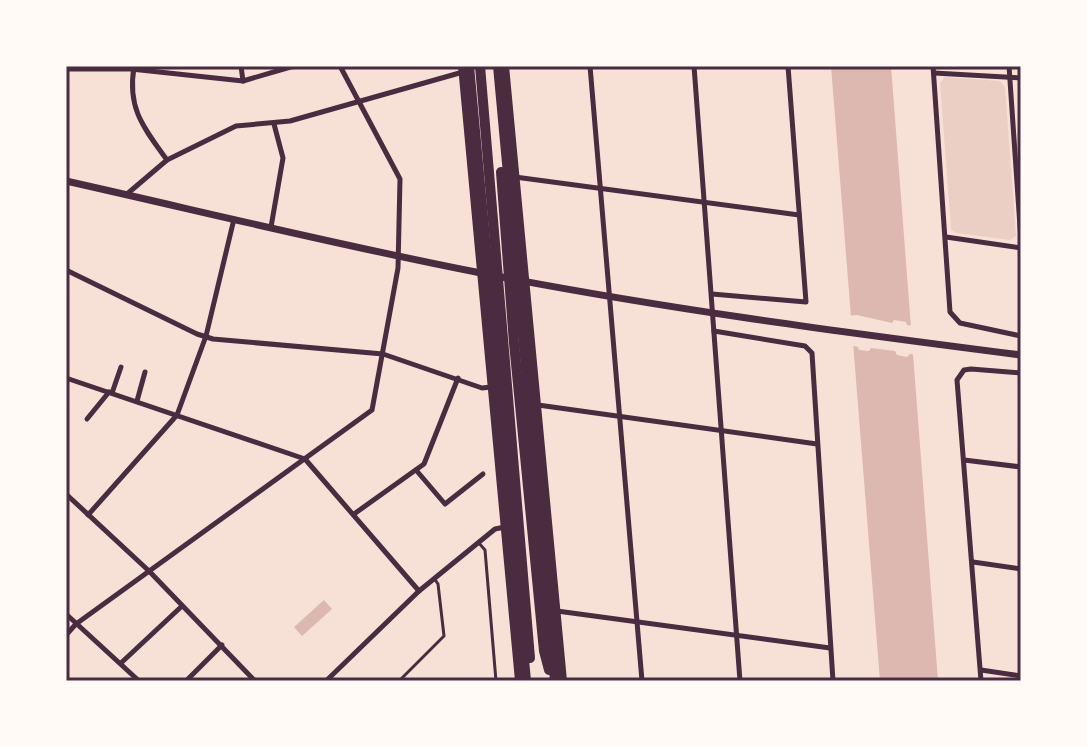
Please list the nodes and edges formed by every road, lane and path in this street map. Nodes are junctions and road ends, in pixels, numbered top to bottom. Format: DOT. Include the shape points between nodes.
graph roads {
  1 [pos="241,66"];
  2 [pos="294,66"];
  3 [pos="340,66"];
  4 [pos="480,66"];
  5 [pos="498,66"];
  6 [pos="505,66"];
  7 [pos="590,66"];
  8 [pos="694,66"];
  9 [pos="788,66"];
  10 [pos="1009,66"];
  11 [pos="134,68"];
  12 [pos="465,68"];
  13 [pos="66,69"];
  14 [pos="934,70"];
  15 [pos="1009,77"];
  16 [pos="1021,78"];
  17 [pos="243,81"];
  18 [pos="501,94"];
  19 [pos="358,102"];
  20 [pos="274,124"];
  21 [pos="167,160"];
  22 [pos="515,177"];
  23 [pos="66,181"];
  24 [pos="601,189"];
  25 [pos="126,195"];
  26 [pos="705,203"];
  27 [pos="799,215"];
  28 [pos="235,218"];
  29 [pos="271,227"];
  30 [pos="946,237"];
  31 [pos="1021,241"];
  32 [pos="1021,248"];
  33 [pos="399,257"];
  34 [pos="66,270"];
  35 [pos="482,273"];
  36 [pos="525,281"];
  37 [pos="712,294"];
  38 [pos="610,297"];
  39 [pos="713,312"];
  40 [pos="714,331"];
  41 [pos="206,336"];
  42 [pos="1021,336"];
  43 [pos="383,354"];
  44 [pos="1021,355"];
  45 [pos="121,367"];
  46 [pos="145,372"];
  47 [pos="1021,373"];
  48 [pos="66,378"];
  49 [pos="458,378"];
  50 [pos="492,387"];
  51 [pos="110,393"];
  52 [pos="137,401"];
  53 [pos="537,404"];
  54 [pos="177,415"];
  55 [pos="620,416"];
  56 [pos="87,419"];
  57 [pos="721,430"];
  58 [pos="817,444"];
  59 [pos="305,459"];
  60 [pos="964,460"];
  61 [pos="1021,467"];
  62 [pos="416,470"];
  63 [pos="483,474"];
  64 [pos="66,494"];
  65 [pos="354,514"];
  66 [pos="88,515"];
  67 [pos="505,527"];
  68 [pos="478,542"];
  69 [pos="973,562"];
  70 [pos="1021,569"];
  71 [pos="149,571"];
  72 [pos="434,578"];
  73 [pos="419,591"];
  74 [pos="182,606"];
  75 [pos="556,611"];
  76 [pos="66,614"];
  77 [pos="637,621"];
  78 [pos="76,624"];
  79 [pos="66,635"];
  80 [pos="737,636"];
  81 [pos="222,645"];
  82 [pos="830,648"];
  83 [pos="121,663"];
  84 [pos="981,670"];
  85 [pos="1021,676"];
  86 [pos="139,681"];
  87 [pos="186,681"];
  88 [pos="255,681"];
  89 [pos="326,681"];
  90 [pos="399,681"];
  91 [pos="496,681"];
  92 [pos="519,681"];
  93 [pos="527,681"];
  94 [pos="554,681"];
  95 [pos="563,681"];
  96 [pos="642,681"];
  97 [pos="740,681"];
  98 [pos="833,681"];
  99 [pos="981,681"];
  1 -- 17 [label="street"];
  2 -- 17 [label="street"];
  3 -- 19 [label="street"];
  4 -- 93 [label="highway" via="530,654"];
  5 -- 18 [label="highway"];
  6 -- 22 [label="main road"];
  7 -- 24 [label="street"];
  8 -- 26 [label="street"];
  9 -- 27 [label="street"];
  10 -- 15 [label="street"];
  11 -- 13 [label="street"];
  11 -- 17 [label="street"];
  11 -- 21 [label="street" via="138,120"];
  12 -- 19 [label="street"];
  12 -- 35 [label="main road"];
  12 -- 93 [label="highway"];
  14 -- 15 [label="street"];
  14 -- 30 [label="street"];
  15 -- 16 [label="street"];
  15 -- 31 [label="street"];
  18 -- 94 [label="highway"];
  18 -- 94 [label="highway" via="514,343 544,651"];
  19 -- 20 [label="street"];
  19 -- 33 [label="street" via="400,179"];
  20 -- 21 [label="street" via="236,126"];
  20 -- 29 [label="street" via="283,158"];
  21 -- 25 [label="street"];
  22 -- 24 [label="street"];
  22 -- 36 [label="main road"];
  23 -- 25 [label="street"];
  24 -- 26 [label="street"];
  24 -- 38 [label="street"];
  25 -- 28 [label="street"];
  26 -- 27 [label="street"];
  26 -- 37 [label="street"];
  27 -- 37 [label="street" via="806,302"];
  28 -- 29 [label="street"];
  28 -- 41 [label="street"];
  29 -- 33 [label="street"];
  30 -- 32 [label="street"];
  30 -- 42 [label="street" via="954,320"];
  33 -- 35 [label="street"];
  33 -- 43 [label="street"];
  34 -- 41 [label="street"];
  35 -- 36 [label="street"];
  35 -- 50 [label="main road"];
  36 -- 38 [label="street"];
  36 -- 53 [label="main road"];
  37 -- 39 [label="street"];
  38 -- 39 [label="street"];
  38 -- 55 [label="street"];
  39 -- 40 [label="street"];
  39 -- 44 [label="street"];
  40 -- 57 [label="street"];
  40 -- 58 [label="street" via="805,346 812,353"];
  41 -- 43 [label="street"];
  41 -- 54 [label="street"];
  43 -- 49 [label="street"];
  43 -- 59 [label="street" via="372,410"];
  45 -- 51 [label="street"];
  46 -- 52 [label="street"];
  47 -- 60 [label="street" via="971,369 959,375"];
  48 -- 51 [label="street"];
  49 -- 50 [label="street"];
  49 -- 62 [label="street" via="424,464"];
  50 -- 67 [label="main road"];
  51 -- 52 [label="street"];
  51 -- 56 [label="street"];
  52 -- 54 [label="street"];
  53 -- 55 [label="street"];
  53 -- 75 [label="main road"];
  54 -- 59 [label="street"];
  54 -- 66 [label="street"];
  55 -- 57 [label="street"];
  55 -- 77 [label="street"];
  57 -- 58 [label="street"];
  57 -- 80 [label="street"];
  58 -- 82 [label="street"];
  59 -- 65 [label="street"];
  59 -- 71 [label="street"];
  60 -- 61 [label="street"];
  60 -- 69 [label="street"];
  62 -- 63 [label="street" via="445,504"];
  62 -- 65 [label="street"];
  64 -- 66 [label="street"];
  65 -- 73 [label="street"];
  66 -- 71 [label="street"];
  67 -- 68 [label="street"];
  67 -- 92 [label="main road"];
  68 -- 72 [label="street"];
  68 -- 91 [label="lane" via="485,550"];
  69 -- 70 [label="street"];
  69 -- 84 [label="street"];
  71 -- 74 [label="street"];
  71 -- 78 [label="street"];
  72 -- 73 [label="street"];
  72 -- 90 [label="lane" via="444,636"];
  73 -- 89 [label="street"];
  74 -- 81 [label="street"];
  74 -- 83 [label="street"];
  75 -- 77 [label="street"];
  75 -- 95 [label="main road"];
  76 -- 78 [label="street"];
  77 -- 80 [label="street"];
  77 -- 96 [label="street"];
  78 -- 79 [label="street"];
  78 -- 83 [label="street"];
  80 -- 82 [label="street"];
  80 -- 97 [label="street"];
  81 -- 87 [label="street"];
  81 -- 88 [label="street"];
  82 -- 98 [label="street"];
  83 -- 86 [label="street"];
  84 -- 85 [label="street"];
  84 -- 99 [label="street"];
}
